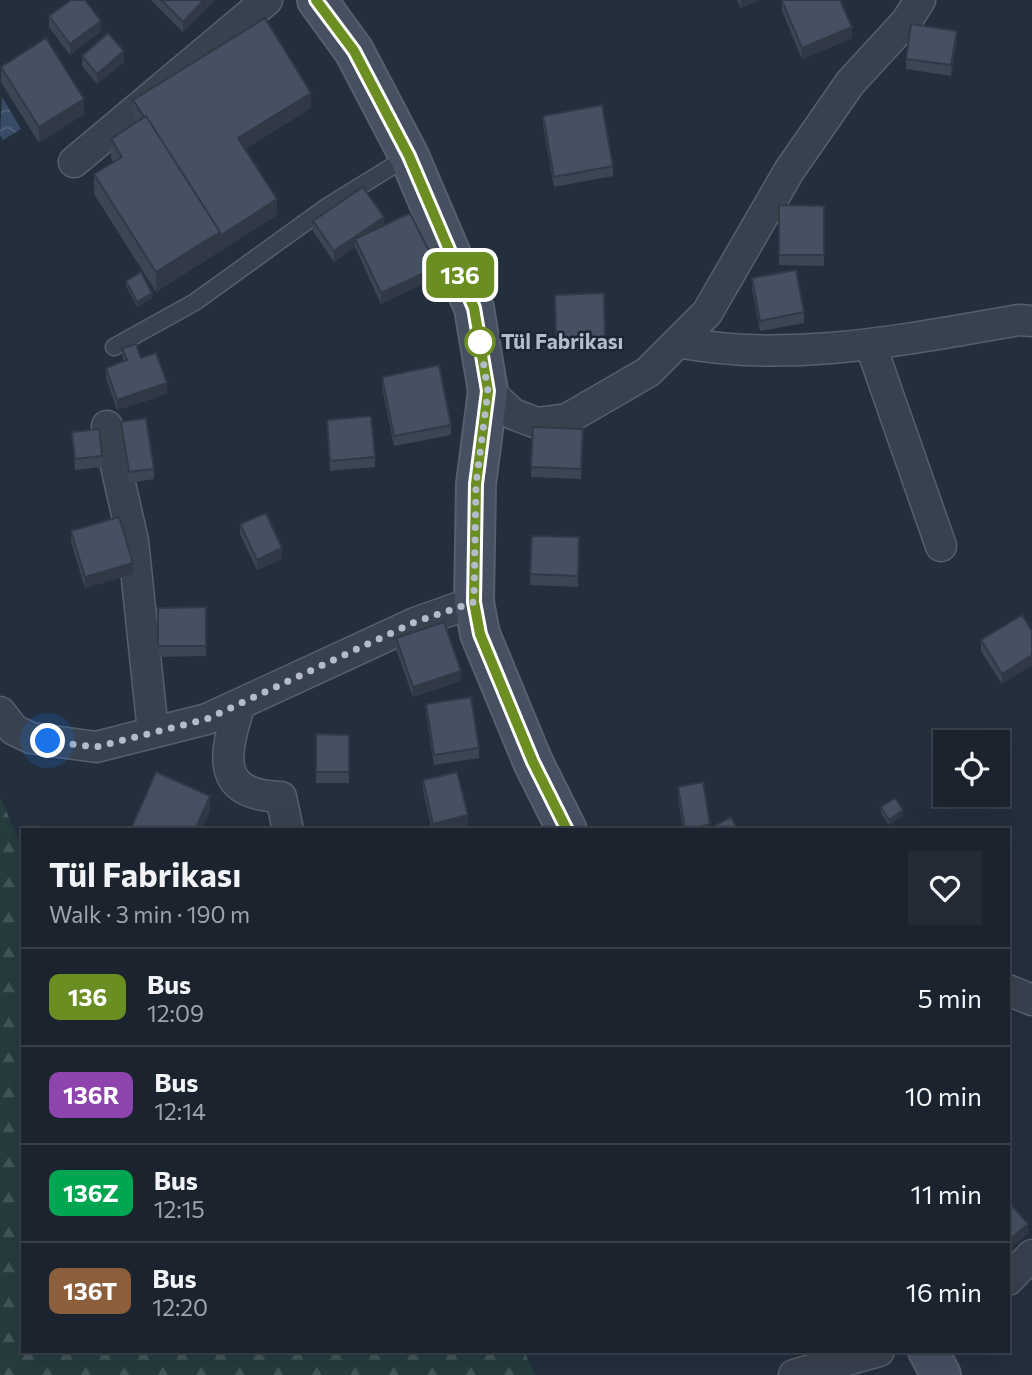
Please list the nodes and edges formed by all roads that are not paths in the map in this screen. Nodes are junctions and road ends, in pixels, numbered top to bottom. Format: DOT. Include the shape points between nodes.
graph roads {
  1 [pos="267,0"];
  2 [pos="317,0"];
  3 [pos="920,0"];
  4 [pos="409,156"];
  5 [pos="74,162"];
  6 [pos="1032,321"];
  7 [pos="678,342"];
  8 [pos="871,346"];
  9 [pos="114,347"];
  10 [pos="488,391"];
  11 [pos="107,426"];
  12 [pos="941,546"];
  13 [pos="474,602"];
  14 [pos="239,707"];
  15 [pos="0,712"];
  16 [pos="153,732"];
  17 [pos="288,828"];
  18 [pos="566,828"];
  19 [pos="1010,991"];
  20 [pos="1032,1000"];
  21 [pos="1032,1255"];
  22 [pos="1010,1278"];
  23 [pos="872,1353"];
  24 [pos="794,1375"];
  1 -- 5 [label="street"];
  2 -- 4 [label="main road" via="354,51"];
  3 -- 7 [label="street" via="850,83 789,171 707,313"];
  4 -- 9 [label="lane" via="328,206 195,302"];
  4 -- 10 [label="main road" via="474,308"];
  6 -- 8 [label="street"];
  7 -- 8 [label="street" via="709,348"];
  7 -- 10 [label="street" via="648,372 568,419 537,423 525,419"];
  8 -- 12 [label="street"];
  10 -- 13 [label="main road" via="476,484"];
  11 -- 16 [label="street" via="133,541"];
  13 -- 14 [label="street" via="415,622"];
  13 -- 18 [label="main road" via="480,634"];
  14 -- 16 [label="street"];
  14 -- 17 [label="street" via="226,764 243,790 281,797"];
  15 -- 16 [label="street" via="14,730 30,738 65,744 96,747"];
  19 -- 20 [label="street"];
  21 -- 22 [label="street"];
  23 -- 24 [label="street"];
}
